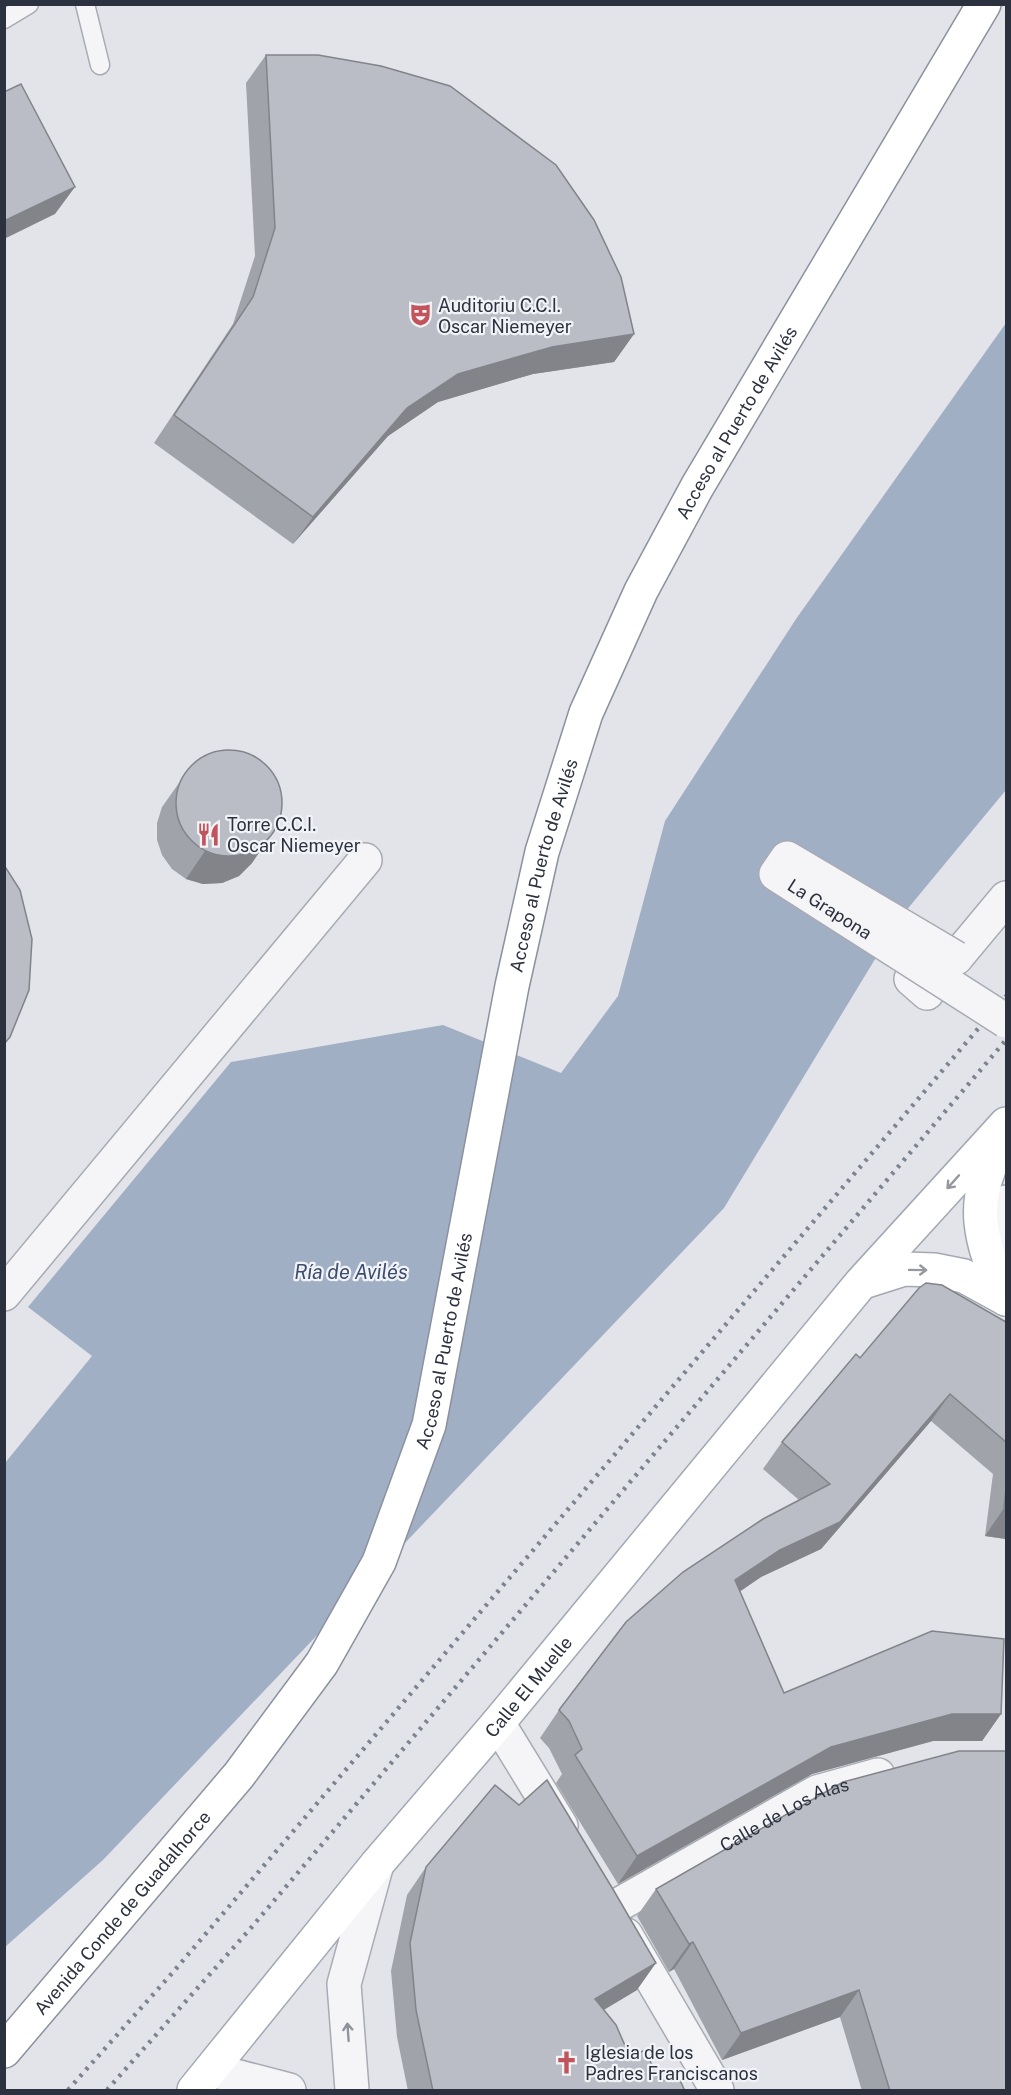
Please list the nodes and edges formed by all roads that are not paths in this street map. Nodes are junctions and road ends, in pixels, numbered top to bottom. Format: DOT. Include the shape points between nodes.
graph roads {
  1 [pos="29,4"];
  2 [pos="85,4"];
  3 [pos="984,4"];
  4 [pos="4,19"];
  5 [pos="100,65"];
  6 [pos="365,860"];
  7 [pos="1006,880"];
  8 [pos="992,899"];
  9 [pos="1006,1021"];
  10 [pos="1006,1124"];
  11 [pos="1006,1136"];
  12 [pos="1006,1202"];
  13 [pos="1006,1243"];
  14 [pos="861,1283"];
  15 [pos="4,1294"];
  16 [pos="1006,1299"];
  17 [pos="498,1723"];
  18 [pos="905,1768"];
  19 [pos="239,1775"];
  20 [pos="576,1850"];
  21 [pos="377,1864"];
  22 [pos="593,1880"];
  23 [pos="611,1909"];
  24 [pos="4,2051"];
  25 [pos="203,2080"];
  26 [pos="289,2091"];
  27 [pos="352,2091"];
  28 [pos="717,2091"];
  1 -- 4 [label="lane"];
  2 -- 5 [label="lane"];
  3 -- 19 [label="main road, Acceso al Puerto de Avilés" via="697,487 641,591 586,713 542,852 512,986 429,1425 379,1562 322,1663"];
  6 -- 15 [label="street"];
  7 -- 8 [label="street" via="985,906"];
  8 -- 9 [label="street, La Grapona, bridge" via="956,958 787,858 776,874"];
  10 -- 14 [label="main road, Calle El Muelle, one-way"];
  11 -- 16 [label="main road" via="983,1183 980,1216 990,1265"];
  12 -- 13 [label="street" via="1001,1235"];
  14 -- 16 [label="main road, one-way" via="904,1269 934,1270 964,1276"];
  14 -- 17 [label="main road, Calle El Muelle"];
  17 -- 20 [label="street"];
  17 -- 21 [label="main road, Calle El Muelle"];
  18 -- 23 [label="street, Calle de Los Alas" via="817,1792"];
  19 -- 24 [label="main road, Avenida Conde de Guadalhorce"];
  21 -- 25 [label="main road, Calle El Muelle"];
  27 -- 21 [label="street, one-way" via="344,1984"];
  22 -- 23 [label="street"];
  23 -- 28 [label="street"];
  25 -- 26 [label="street"];
}
